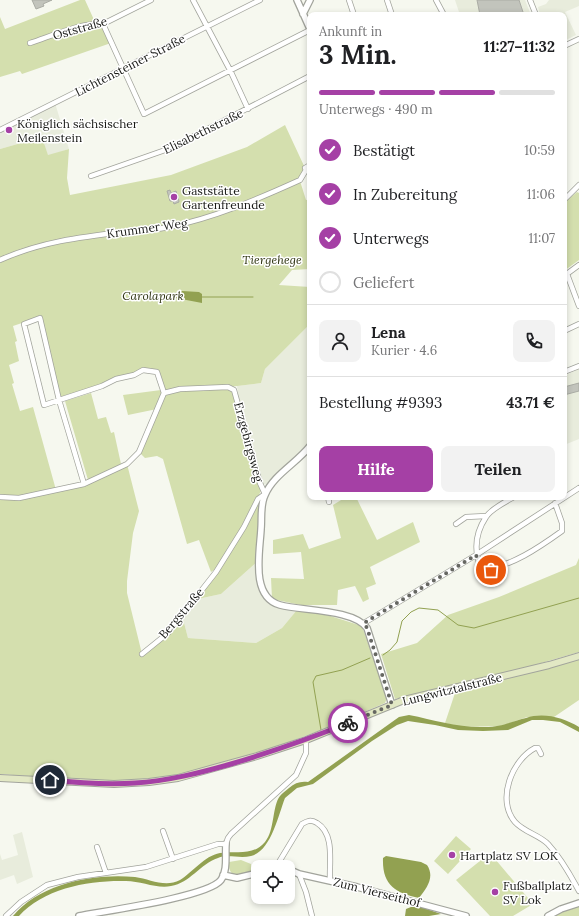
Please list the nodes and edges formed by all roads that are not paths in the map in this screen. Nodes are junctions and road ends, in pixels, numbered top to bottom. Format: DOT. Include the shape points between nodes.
graph roads {
  1 [pos="151,0"];
  2 [pos="193,0"];
  3 [pos="260,0"];
  4 [pos="296,0"];
  5 [pos="310,0"];
  6 [pos="349,0"];
  7 [pos="387,0"];
  8 [pos="436,0"];
  9 [pos="530,0"];
  10 [pos="353,12"];
  11 [pos="391,12"];
  12 [pos="442,12"];
  13 [pos="535,12"];
  14 [pos="303,14"];
  15 [pos="307,23"];
  16 [pos="103,24"];
  17 [pos="206,27"];
  18 [pos="307,31"];
  19 [pos="579,39"];
  20 [pos="30,43"];
  21 [pos="567,45"];
  22 [pos="124,68"];
  23 [pos="230,70"];
  24 [pos="307,78"];
  25 [pos="248,110"];
  26 [pos="0,130"];
  27 [pos="307,168"];
  28 [pos="91,176"];
  29 [pos="579,185"];
  30 [pos="567,197"];
  31 [pos="0,260"];
  32 [pos="579,265"];
  33 [pos="567,274"];
  34 [pos="567,277"];
  35 [pos="579,306"];
  36 [pos="579,324"];
  37 [pos="567,330"];
  38 [pos="579,366"];
  39 [pos="567,371"];
  40 [pos="164,393"];
  41 [pos="59,400"];
  42 [pos="307,449"];
  43 [pos="84,484"];
  44 [pos="579,488"];
  45 [pos="265,494"];
  46 [pos="567,495"];
  47 [pos="0,497"];
  48 [pos="510,500"];
  49 [pos="557,500"];
  50 [pos="486,516"];
  51 [pos="456,524"];
  52 [pos="476,555"];
  53 [pos="364,623"];
  54 [pos="142,654"];
  55 [pos="579,656"];
  56 [pos="392,705"];
  57 [pos="306,740"];
  58 [pos="541,754"];
  59 [pos="0,778"];
  60 [pos="163,831"];
  61 [pos="97,847"];
  62 [pos="225,847"];
  63 [pos="173,858"];
  64 [pos="280,860"];
  65 [pos="106,872"];
  66 [pos="295,873"];
  67 [pos="299,874"];
  68 [pos="223,875"];
  69 [pos="251,875"];
  70 [pos="330,880"];
  71 [pos="579,891"];
  72 [pos="579,903"];
  73 [pos="6,916"];
  74 [pos="79,916"];
  75 [pos="312,916"];
  76 [pos="466,916"];
  77 [pos="548,916"];
  1 -- 16 [label="street, Oststraße"];
  2 -- 17 [label="street"];
  3 -- 17 [label="street, Lichtensteiner Straße"];
  4 -- 14 [label="street"];
  5 -- 14 [label="street"];
  6 -- 10 [label="street"];
  7 -- 11 [label="street"];
  8 -- 12 [label="street"];
  9 -- 13 [label="street"];
  14 -- 15 [label="street"];
  16 -- 20 [label="street, Oststraße" via="95,22"];
  16 -- 22 [label="street"];
  17 -- 22 [label="street, Lichtensteiner Straße"];
  17 -- 23 [label="street"];
  18 -- 23 [label="street"];
  19 -- 21 [label="street"];
  22 -- 23 [label="street" via="144,114"];
  22 -- 26 [label="street, Lichtensteiner Straße"];
  23 -- 25 [label="street"];
  24 -- 25 [label="street, Elisabethstraße"];
  25 -- 28 [label="street, Elisabethstraße" via="171,148"];
  27 -- 31 [label="street, Krummer Weg" via="300,180 194,221 167,228 48,242"];
  29 -- 30 [label="street"];
  32 -- 33 [label="street"];
  34 -- 35 [label="street"];
  36 -- 37 [label="street"];
  38 -- 39 [label="street"];
  40 -- 41 [label="street" via="157,372 143,370"];
  40 -- 43 [label="street" via="146,439 132,460"];
  40 -- 45 [label="street, Erzgebirgsweg" via="180,389 228,387 234,390"];
  41 -- 41 [label="street" via="44,405 24,324 40,318"];
  41 -- 43 [label="street"];
  42 -- 45 [label="street" via="279,476"];
  43 -- 47 [label="street" via="19,498"];
  44 -- 46 [label="street"];
  45 -- 53 [label="street" via="259,578 266,596 280,605 325,611"];
  45 -- 54 [label="street, Bergstraße" via="258,499 218,569 168,633"];
  48 -- 50 [label="street"];
  49 -- 52 [label="street"];
  49 -- 52 [label="street" via="562,531 543,545 500,568 482,571"];
  50 -- 51 [label="street" via="466,517"];
  50 -- 52 [label="street" via="477,541"];
  52 -- 53 [label="street"];
  53 -- 56 [label="street"];
  55 -- 56 [label="main road, Lungwitztalstraße"];
  56 -- 57 [label="main road, Lungwitztalstraße"];
  57 -- 59 [label="main road, Lungwitztalstraße" via="210,770 156,781 100,784"];
  57 -- 62 [label="street" via="306,753 296,775 231,834"];
  58 -- 71 [label="street" via="538,748 535,748 520,759 512,774 506,802 509,813 526,831 547,844"];
  60 -- 63 [label="street"];
  61 -- 65 [label="street"];
  62 -- 63 [label="street" via="218,844"];
  62 -- 68 [label="street"];
  63 -- 65 [label="street" via="146,867"];
  64 -- 70 [label="street" via="302,824 313,821 322,827 328,836"];
  65 -- 73 [label="street" via="78,876 47,885 31,894"];
  66 -- 67 [label="street, Zum Vierseithof"];
  67 -- 70 [label="street, Zum Vierseithof"];
  67 -- 75 [label="street"];
  68 -- 69 [label="street" via="237,878"];
  68 -- 74 [label="street" via="212,887 179,898"];
  70 -- 76 [label="street, Zum Vierseithof"];
  72 -- 77 [label="street"];
}
